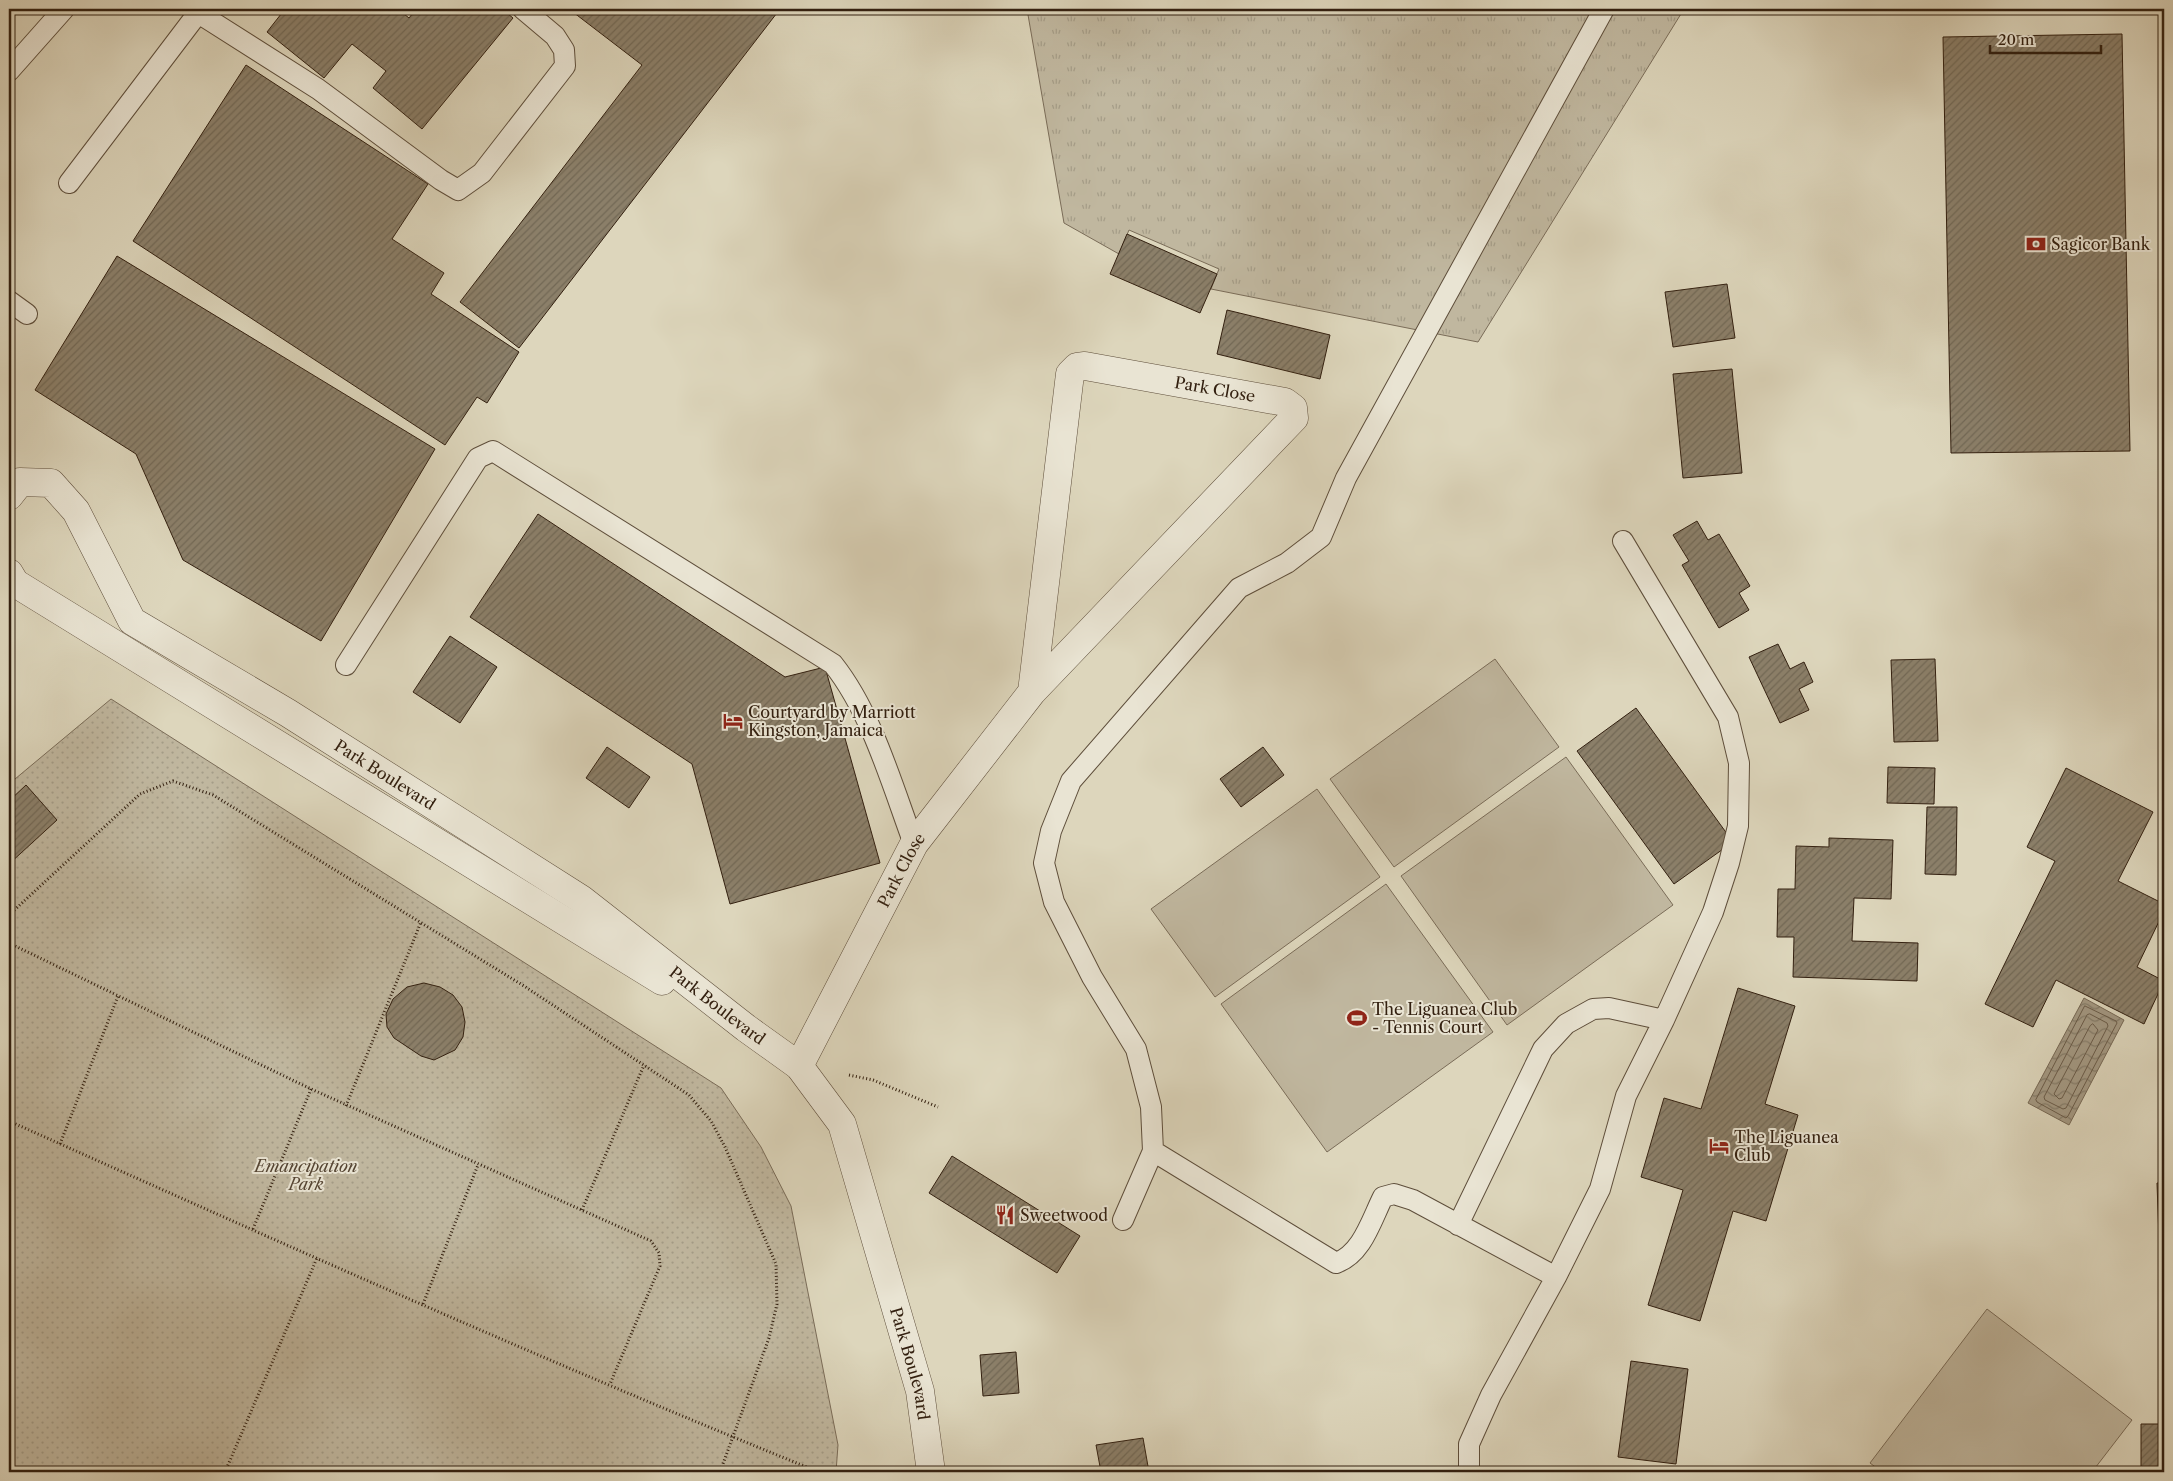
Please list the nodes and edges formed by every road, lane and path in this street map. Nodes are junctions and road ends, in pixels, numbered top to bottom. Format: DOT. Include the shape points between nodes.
graph roads {
  1 [pos="64,9"];
  2 [pos="523,9"];
  3 [pos="1604,9"];
  4 [pos="195,11"];
  5 [pos="9,71"];
  6 [pos="69,183"];
  7 [pos="9,301"];
  8 [pos="27,314"];
  9 [pos="9,496"];
  10 [pos="1624,541"];
  11 [pos="11,579"];
  12 [pos="346,665"];
  13 [pos="1032,692"];
  14 [pos="914,844"];
  15 [pos="9,914"];
  16 [pos="421,922"];
  17 [pos="9,943"];
  18 [pos="118,996"];
  19 [pos="1664,1020"];
  20 [pos="644,1065"];
  21 [pos="799,1066"];
  22 [pos="311,1089"];
  23 [pos="346,1106"];
  24 [pos="938,1107"];
  25 [pos="9,1121"];
  26 [pos="60,1144"];
  27 [pos="1153,1151"];
  28 [pos="478,1165"];
  29 [pos="582,1210"];
  30 [pos="1123,1220"];
  31 [pos="1458,1225"];
  32 [pos="253,1229"];
  33 [pos="317,1258"];
  34 [pos="1556,1277"];
  35 [pos="423,1304"];
  36 [pos="610,1384"];
  37 [pos="732,1438"];
  38 [pos="225,1472"];
  39 [pos="720,1472"];
  40 [pos="819,1472"];
  41 [pos="931,1472"];
  42 [pos="1469,1472"];
  1 -- 5 [label="lane"];
  2 -- 4 [label="lane" via="555,36 564,50 565,66 482,173 458,190 318,89"];
  3 -- 27 [label="lane" via="1346,478 1321,537 1288,563 1239,588 1071,781 1050,831 1044,862 1054,902 1092,977 1136,1049 1151,1107"];
  4 -- 6 [label="lane"];
  7 -- 8 [label="lane"];
  9 -- 21 [label="street, Park Boulevard" via="20,482 51,483 76,511 132,621 288,713 581,899"];
  10 -- 19 [label="lane" via="1728,717 1739,762 1738,826 1728,863 1713,912"];
  11 -- 21 [label="street, Park Boulevard"];
  12 -- 14 [label="lane" via="478,458 493,451 834,664 848,683 875,741"];
  13 -- 13 [label="street, Park Close" via="1294,418 1293,408 1285,402 1085,366 1070,374"];
  13 -- 14 [label="street, Park Close"];
  14 -- 21 [label="street, Park Close"];
  15 -- 16 [label="path" via="140,794 173,781 213,795"];
  16 -- 20 [label="path"];
  16 -- 23 [label="path"];
  17 -- 18 [label="path"];
  18 -- 22 [label="path"];
  18 -- 26 [label="path"];
  19 -- 31 [label="lane" via="1609,1008 1593,1009 1566,1024 1543,1049"];
  19 -- 34 [label="lane" via="1626,1096 1600,1189"];
  20 -- 29 [label="path"];
  20 -- 37 [label="path" via="689,1095 711,1121 726,1147 776,1264 777,1304 769,1338"];
  21 -- 24 [label="path" via="873,1080"];
  21 -- 41 [label="street, Park Boulevard" via="842,1124 920,1391"];
  22 -- 23 [label="path"];
  22 -- 32 [label="path"];
  23 -- 28 [label="path"];
  25 -- 26 [label="path"];
  26 -- 32 [label="path"];
  27 -- 30 [label="lane"];
  27 -- 31 [label="lane" via="1336,1263 1346,1260 1356,1251 1383,1198 1394,1194 1413,1200"];
  28 -- 29 [label="path"];
  28 -- 35 [label="path"];
  29 -- 36 [label="path" via="651,1241 659,1253 660,1266"];
  31 -- 34 [label="lane"];
  32 -- 33 [label="path"];
  33 -- 35 [label="path"];
  33 -- 38 [label="path"];
  34 -- 42 [label="lane" via="1469,1444"];
  35 -- 36 [label="path"];
  36 -- 37 [label="path"];
  37 -- 39 [label="path"];
  37 -- 40 [label="path"];
}
